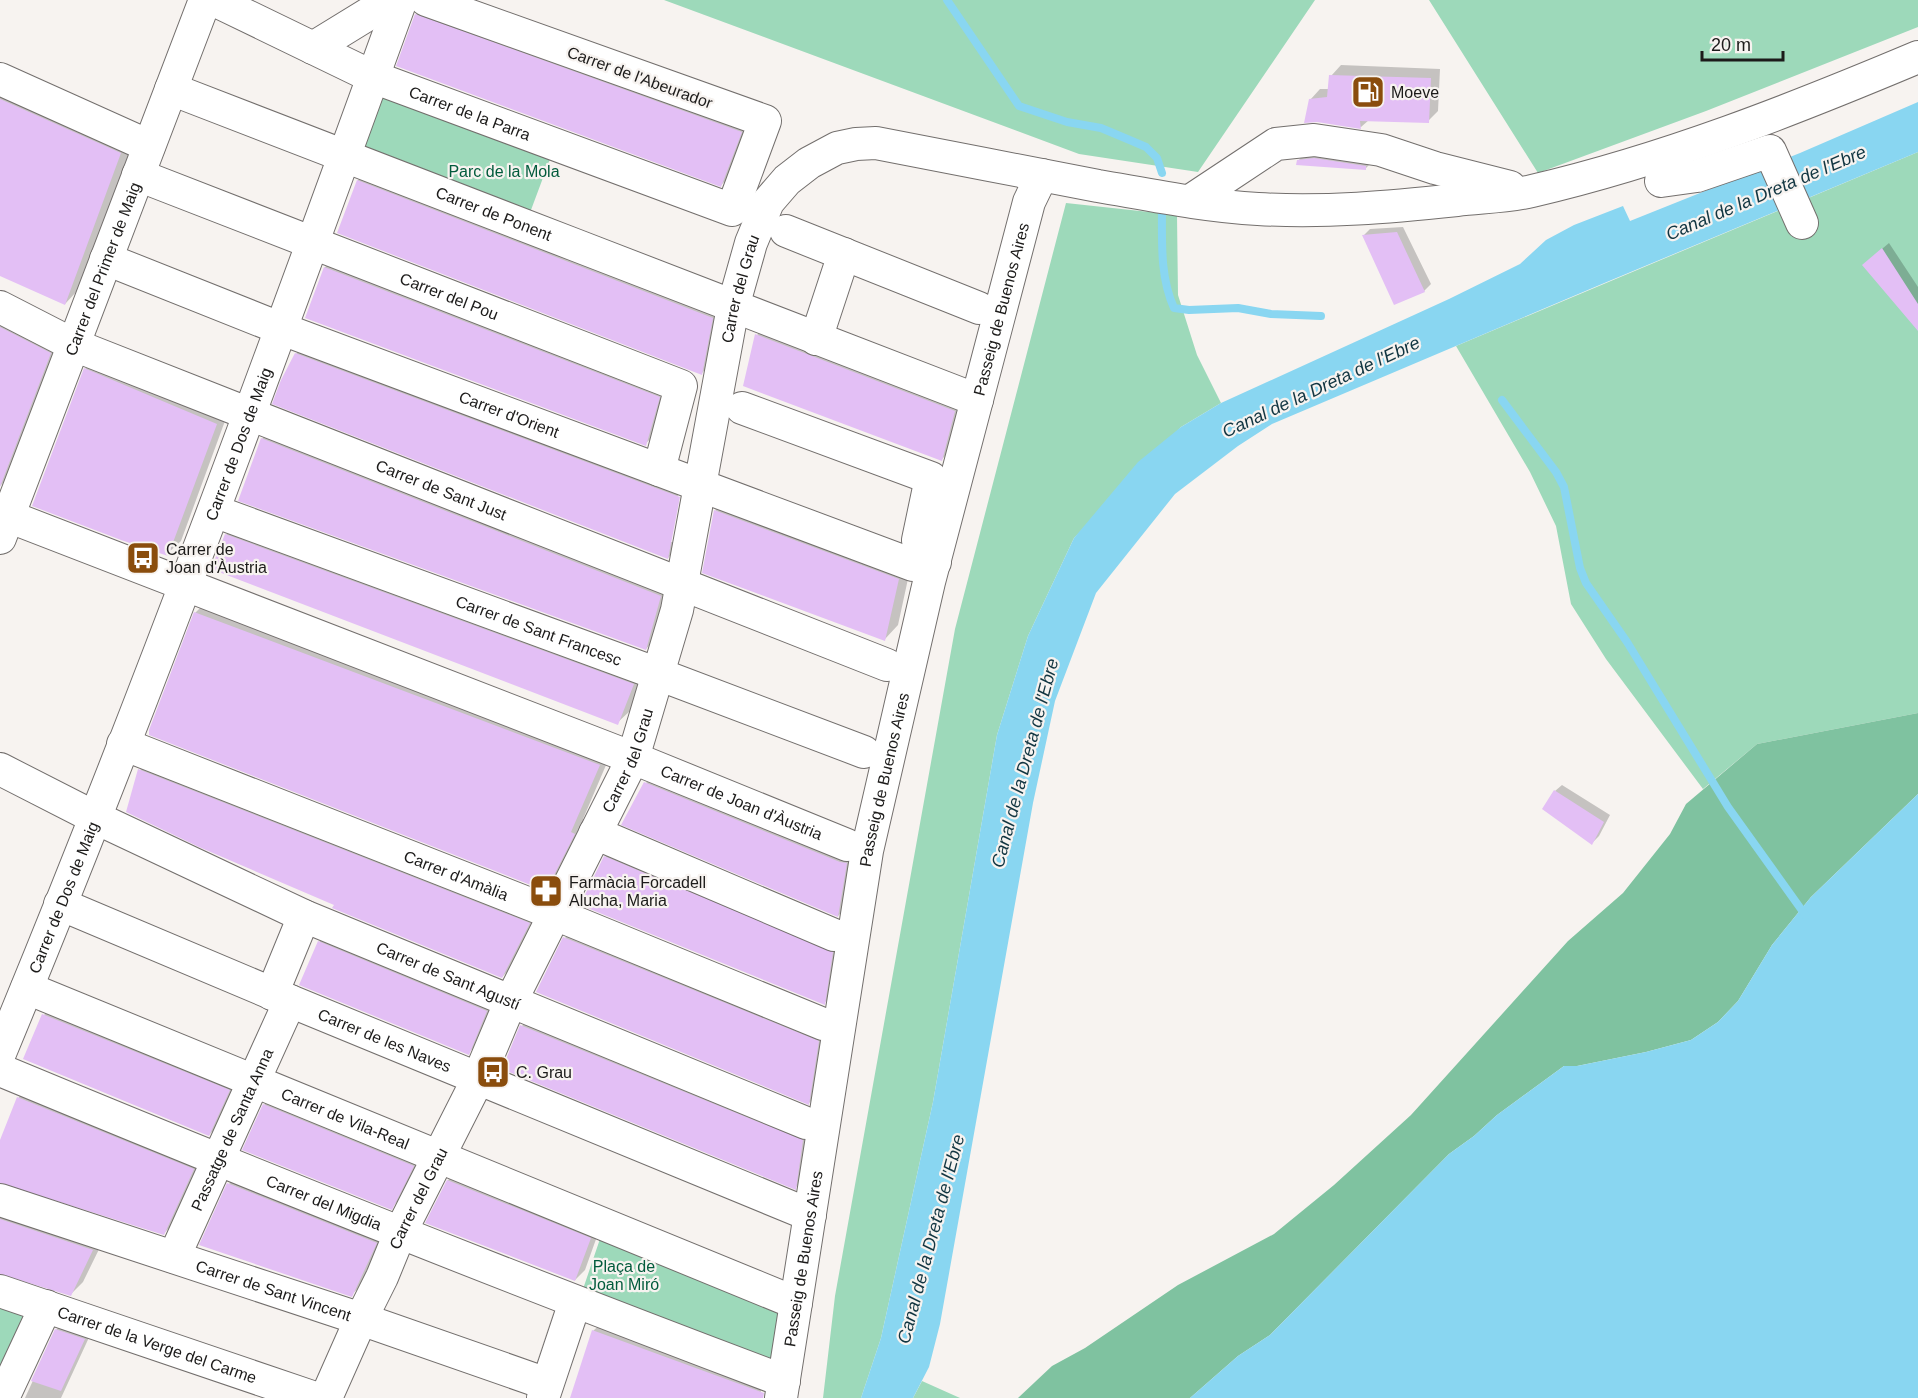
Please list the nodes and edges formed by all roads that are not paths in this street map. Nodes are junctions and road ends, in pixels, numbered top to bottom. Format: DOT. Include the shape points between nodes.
graph roads {
  1 [pos="205,0"];
  2 [pos="214,0"];
  3 [pos="391,0"];
  4 [pos="401,0"];
  5 [pos="426,0"];
  6 [pos="313,48"];
  7 [pos="1918,57"];
  8 [pos="373,77"];
  9 [pos="0,78"];
  10 [pos="171,89"];
  11 [pos="149,146"];
  12 [pos="345,155"];
  13 [pos="138,175"];
  14 [pos="1042,175"];
  15 [pos="1661,181"];
  16 [pos="1529,192"];
  17 [pos="1190,201"];
  18 [pos="732,210"];
  19 [pos="1802,223"];
  20 [pos="786,231"];
  21 [pos="314,243"];
  22 [pos="844,254"];
  23 [pos="106,259"];
  24 [pos="0,307"];
  25 [pos="733,308"];
  26 [pos="979,308"];
  27 [pos="282,329"];
  28 [pos="816,339"];
  29 [pos="74,345"];
  30 [pos="977,400"];
  31 [pos="742,408"];
  32 [pos="249,415"];
  33 [pos="659,470"];
  34 [pos="700,485"];
  35 [pos="214,510"];
  36 [pos="3,523"];
  37 [pos="924,563"];
  38 [pos="682,583"];
  39 [pos="186,586"];
  40 [pos="887,665"];
  41 [pos="658,674"];
  42 [pos="123,744"];
  43 [pos="864,752"];
  44 [pos="633,758"];
  45 [pos="0,769"];
  46 [pos="94,817"];
  47 [pos="595,833"];
  48 [pos="847,845"];
  49 [pos="60,904"];
  50 [pos="555,914"];
  51 [pos="304,916"];
  52 [pos="834,935"];
  53 [pos="15,997"];
  54 [pos="281,997"];
  55 [pos="510,1003"];
  56 [pos="823,1024"];
  57 [pos="0,1053"];
  58 [pos="0,1070"];
  59 [pos="478,1079"];
  60 [pos="253,1082"];
  61 [pos="806,1123"];
  62 [pos="439,1156"];
  63 [pos="218,1161"];
  64 [pos="0,1200"];
  65 [pos="810,1215"];
  66 [pos="400,1233"];
  67 [pos="174,1257"];
  68 [pos="0,1291"];
  69 [pos="575,1302"];
  70 [pos="796,1303"];
  71 [pos="46,1306"];
  72 [pos="361,1319"];
  73 [pos="783,1390"];
  74 [pos="545,1391"];
  75 [pos="11,1396"];
  76 [pos="315,1398"];
  77 [pos="326,1398"];
  1 -- 10 [label="street, Carrer del Primer de Maig"];
  2 -- 6 [label="street, Carrer de la Parra"];
  3 -- 6 [label="street"];
  4 -- 8 [label="street, Carrer de Dos de Maig"];
  5 -- 18 [label="street, Carrer de l'Abeurador" via="765,121"];
  6 -- 8 [label="street, Carrer de la Parra"];
  7 -- 16 [label="street, Carrer del Grau" via="1699,143"];
  8 -- 12 [label="street, Carrer de Dos de Maig"];
  8 -- 18 [label="street, Carrer de la Parra"];
  9 -- 11 [label="street"];
  10 -- 11 [label="street, Carrer del Primer de Maig"];
  10 -- 12 [label="street, Carrer de Ponent"];
  11 -- 13 [label="street, Carrer del Primer de Maig"];
  12 -- 21 [label="street, Carrer de Dos de Maig"];
  12 -- 25 [label="street, Carrer de Ponent"];
  13 -- 21 [label="street, Carrer del Pou"];
  13 -- 23 [label="street, Carrer del Primer de Maig"];
  14 -- 17 [label="street, Carrer del Grau"];
  14 -- 25 [label="street, Carrer del Grau" via="876,143 837,148 787,180 768,202 751,243"];
  14 -- 30 [label="street, Passeig de Buenos Aires" via="1029,202"];
  15 -- 19 [label="street" via="1697,176 1770,151"];
  16 -- 17 [label="street, Carrer del Grau" via="1374,209 1313,211"];
  16 -- 17 [label="street" via="1381,150 1314,140 1276,144"];
  20 -- 22 [label="street"];
  21 -- 27 [label="street, Carrer de Dos de Maig"];
  21 -- 33 [label="street, Carrer del Pou" via="681,386"];
  22 -- 26 [label="street"];
  22 -- 28 [label="street"];
  23 -- 27 [label="street, Carrer d'Orient"];
  23 -- 29 [label="street, Carrer del Primer de Maig"];
  24 -- 29 [label="street, Carrer de Sant Just"];
  25 -- 28 [label="street, Carrer de Ponent"];
  25 -- 34 [label="street, Carrer del Grau"];
  27 -- 32 [label="street, Carrer de Dos de Maig"];
  27 -- 33 [label="street, Carrer d'Orient"];
  28 -- 30 [label="street, Carrer de Ponent"];
  29 -- 32 [label="street, Carrer de Sant Just"];
  29 -- 36 [label="street, Carrer del Primer de Maig"];
  30 -- 37 [label="street, Passeig de Buenos Aires"];
  31 -- 37 [label="street" via="931,478 918,540"];
  32 -- 35 [label="street, Carrer de Dos de Maig"];
  32 -- 38 [label="street, Carrer de Sant Just"];
  33 -- 34 [label="street, Carrer d'Orient"];
  34 -- 37 [label="street, Carrer d'Orient"];
  34 -- 38 [label="street, Carrer del Grau"];
  35 -- 39 [label="street, Carrer de Dos de Maig"];
  35 -- 41 [label="street, Carrer de Sant Francesc"];
  36 -- 39 [label="street, Carrer de Joan d'Àustria"];
  37 -- 65 [label="street, Passeig de Buenos Aires" via="867,851"];
  38 -- 40 [label="street, Carrer de Sant Just"];
  38 -- 41 [label="street, Carrer del Grau"];
  39 -- 42 [label="street, Carrer de Dos de Maig"];
  39 -- 44 [label="street, Carrer de Joan d'Àustria"];
  41 -- 43 [label="street, Carrer de Sant Francesc"];
  41 -- 44 [label="street, Carrer del Grau"];
  42 -- 46 [label="street, Carrer de Dos de Maig"];
  42 -- 50 [label="street, Carrer d'Amàlia"];
  44 -- 47 [label="street, Carrer del Grau"];
  44 -- 48 [label="street, Carrer de Joan d'Àustria"];
  45 -- 46 [label="street, Carrer de Sant Agustí"];
  46 -- 49 [label="street, Carrer de Dos de Maig"];
  46 -- 51 [label="street, Carrer de Sant Agustí"];
  47 -- 50 [label="street, Carrer del Grau"];
  47 -- 52 [label="street"];
  49 -- 53 [label="street, Carrer de Dos de Maig"];
  49 -- 54 [label="street, Carrer de les Naves"];
  50 -- 55 [label="street, Carrer del Grau"];
  50 -- 56 [label="street, Carrer d'Amàlia"];
  51 -- 54 [label="street, Passatge de Santa Anna"];
  51 -- 55 [label="street, Carrer de Sant Agustí"];
  53 -- 57 [label="street, Carrer de Dos de Maig"];
  53 -- 60 [label="street, Carrer de Vila-Real"];
  54 -- 59 [label="street, Carrer de les Naves"];
  54 -- 60 [label="street, Passatge de Santa Anna"];
  55 -- 59 [label="street, Carrer del Grau"];
  55 -- 61 [label="street, Carrer de Sant Agustí"];
  58 -- 63 [label="street, Carrer del Migdia"];
  59 -- 62 [label="street, Carrer del Grau"];
  59 -- 65 [label="street, Carrer de les Naves"];
  60 -- 62 [label="street, Carrer de Vila-Real"];
  60 -- 63 [label="street, Passatge de Santa Anna"];
  62 -- 66 [label="street, Carrer del Grau"];
  62 -- 70 [label="street, Carrer de Vila-Real"];
  63 -- 66 [label="street, Carrer del Migdia"];
  63 -- 67 [label="street, Passatge de Santa Anna"];
  64 -- 67 [label="street, Carrer de Sant Vincent"];
  65 -- 70 [label="street, Passeig de Buenos Aires"];
  66 -- 69 [label="street, Carrer del Migdia"];
  66 -- 72 [label="street, Carrer del Grau"];
  67 -- 72 [label="street, Carrer de Sant Vincent"];
  68 -- 71 [label="street, Carrer de la Verge del Carme"];
  69 -- 73 [label="street, Carrer del Migdia"];
  69 -- 74 [label="street"];
  70 -- 73 [label="street, Passeig de Buenos Aires"];
  71 -- 75 [label="street"];
  71 -- 76 [label="street, Carrer de la Verge del Carme"];
  72 -- 74 [label="street, Carrer de Sant Vincent"];
  72 -- 77 [label="street, Carrer del Grau"];
}
